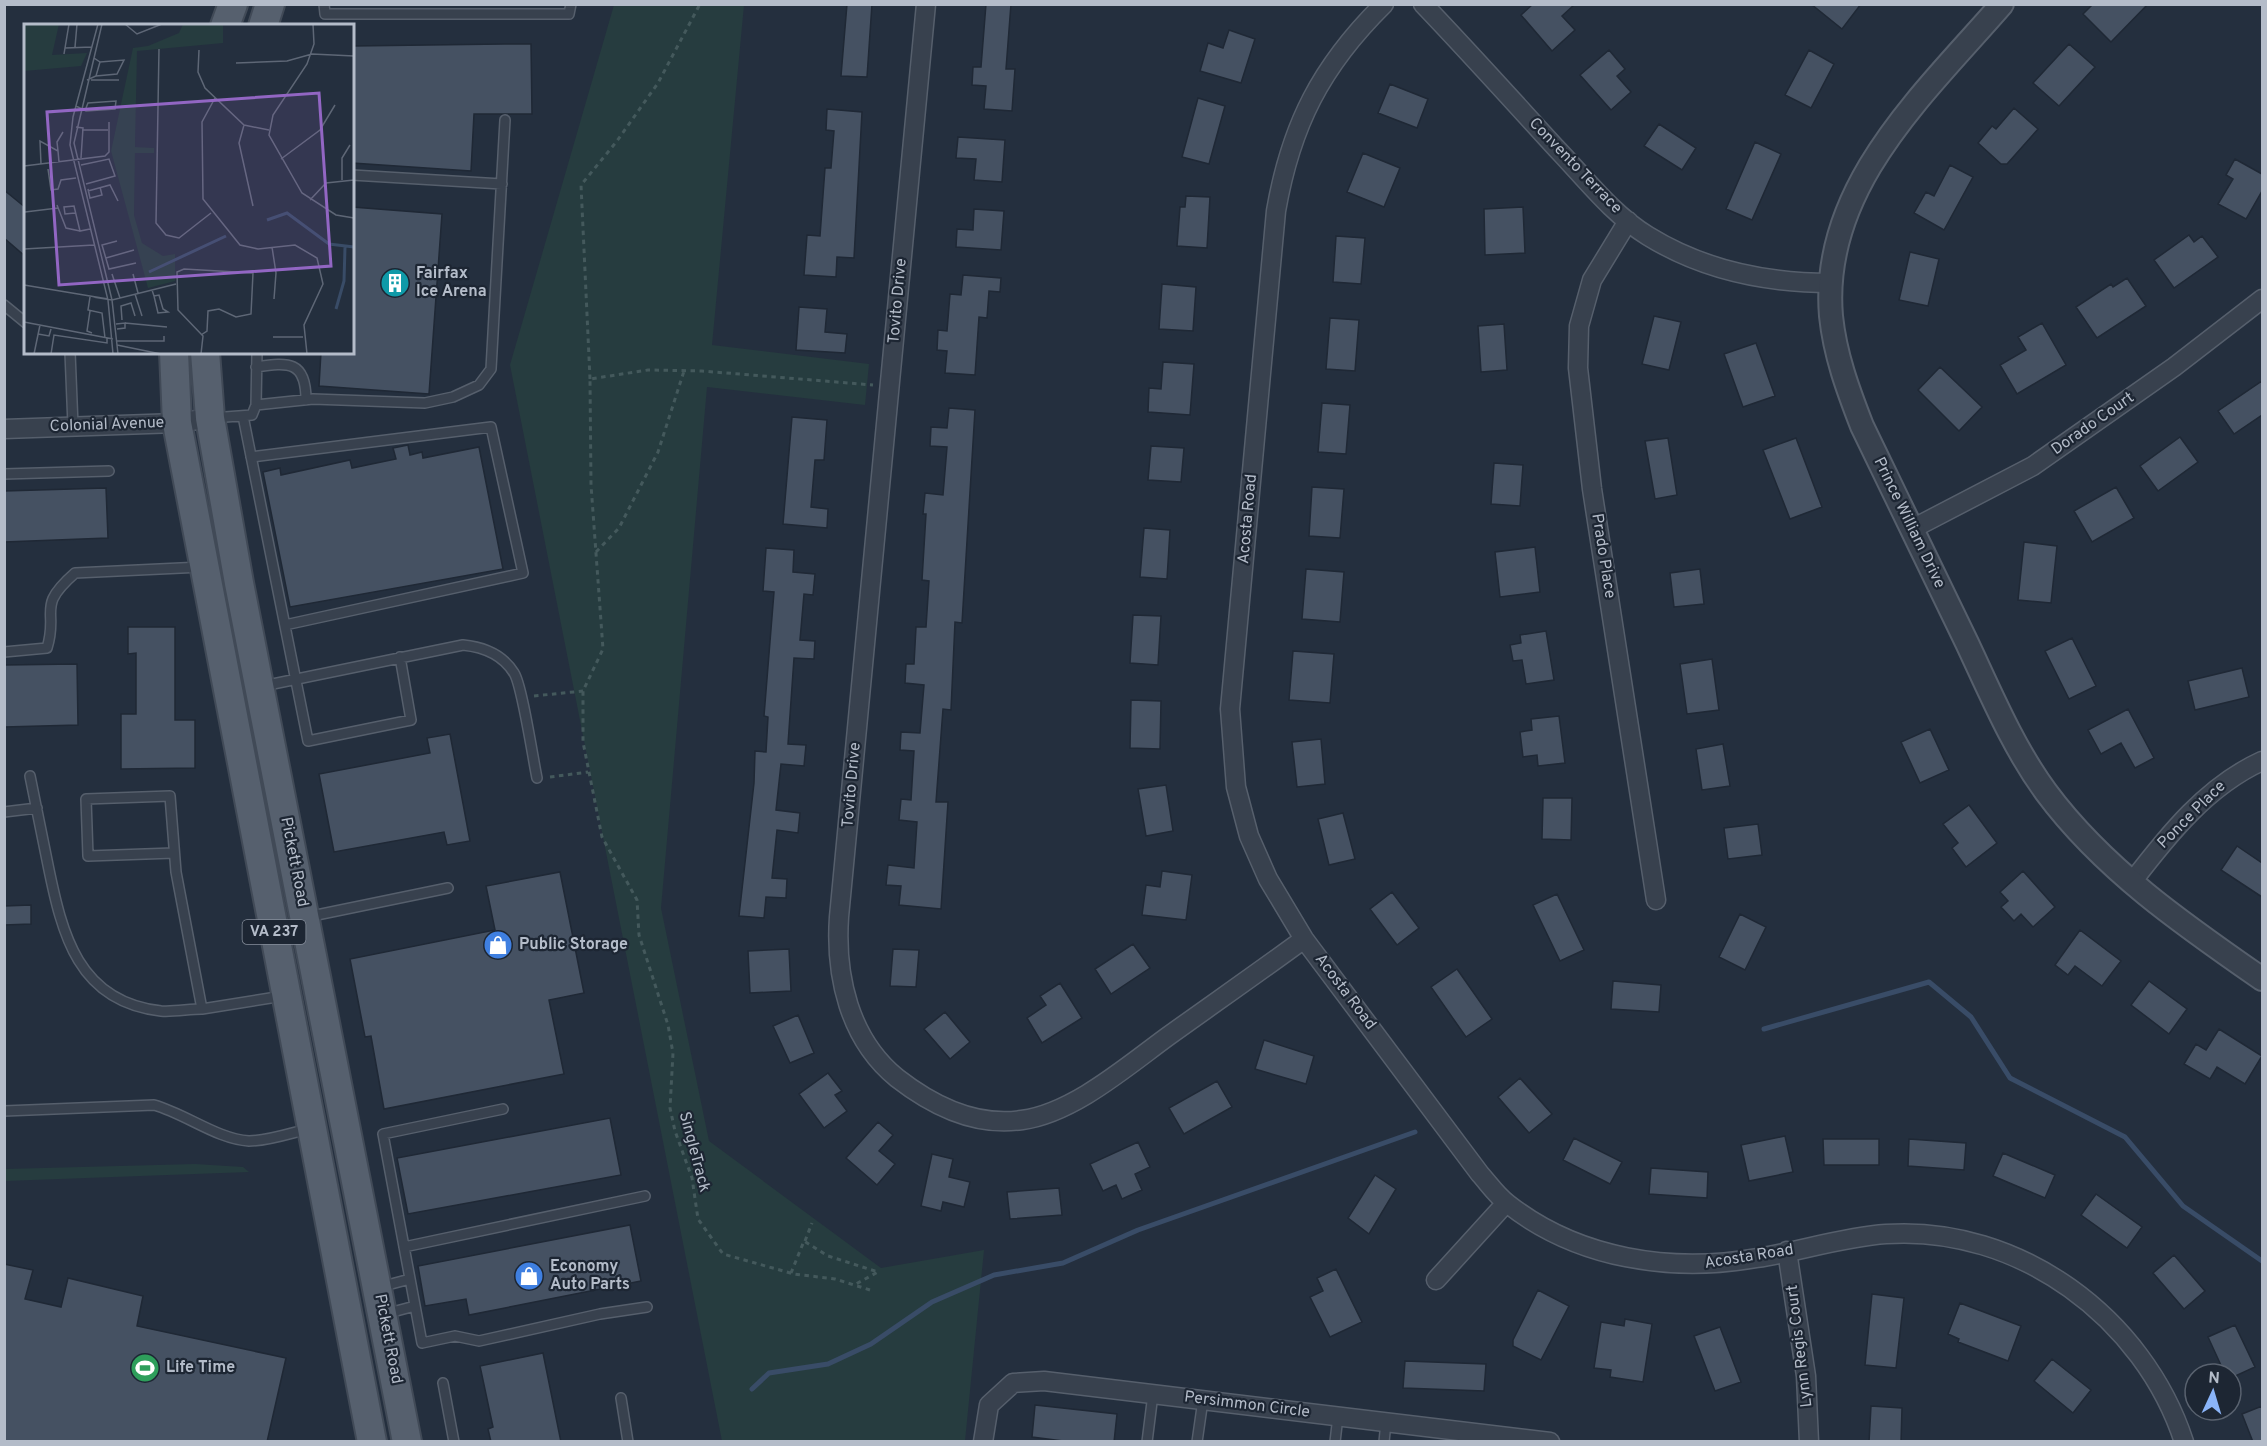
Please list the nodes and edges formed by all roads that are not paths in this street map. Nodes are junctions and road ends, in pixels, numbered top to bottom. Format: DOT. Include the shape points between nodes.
graph roads {
  1 [pos="233,4"];
  2 [pos="270,4"];
  3 [pos="324,4"];
  4 [pos="571,4"];
  5 [pos="926,4"];
  6 [pos="1384,4"];
  7 [pos="1423,4"];
  8 [pos="2002,4"];
  9 [pos="226,24"];
  10 [pos="264,24"];
  11 [pos="505,120"];
  12 [pos="354,175"];
  13 [pos="502,184"];
  14 [pos="1628,221"];
  15 [pos="1831,283"];
  16 [pos="2262,299"];
  17 [pos="4,305"];
  18 [pos="24,321"];
  19 [pos="70,354"];
  20 [pos="174,354"];
  21 [pos="205,354"];
  22 [pos="257,354"];
  23 [pos="256,367"];
  24 [pos="306,400"];
  25 [pos="256,405"];
  26 [pos="243,416"];
  27 [pos="210,418"];
  28 [pos="177,423"];
  29 [pos="73,426"];
  30 [pos="4,429"];
  31 [pos="251,457"];
  32 [pos="109,471"];
  33 [pos="4,474"];
  34 [pos="1912,529"];
  35 [pos="204,567"];
  36 [pos="285,625"];
  37 [pos="4,652"];
  38 [pos="400,657"];
  39 [pos="296,679"];
  40 [pos="260,686"];
  41 [pos="2262,760"];
  42 [pos="30,776"];
  43 [pos="537,778"];
  44 [pos="37,808"];
  45 [pos="4,812"];
  46 [pos="174,853"];
  47 [pos="2132,882"];
  48 [pos="448,888"];
  49 [pos="1656,900"];
  50 [pos="305,917"];
  51 [pos="1304,939"];
  52 [pos="2262,978"];
  53 [pos="286,996"];
  54 [pos="202,1009"];
  55 [pos="503,1109"];
  56 [pos="4,1111"];
  57 [pos="311,1128"];
  58 [pos="645,1196"];
  59 [pos="1506,1203"];
  60 [pos="404,1246"];
  61 [pos="1787,1251"];
  62 [pos="410,1279"];
  63 [pos="1436,1280"];
  64 [pos="380,1301"];
  65 [pos="415,1306"];
  66 [pos="647,1307"];
  67 [pos="443,1383"];
  68 [pos="1153,1394"];
  69 [pos="621,1398"];
  70 [pos="1203,1400"];
  71 [pos="1338,1416"];
  72 [pos="1386,1422"];
  73 [pos="372,1442"];
  74 [pos="407,1442"];
  75 [pos="454,1442"];
  76 [pos="628,1442"];
  77 [pos="983,1442"];
  78 [pos="1147,1442"];
  79 [pos="1197,1442"];
  80 [pos="1335,1442"];
  81 [pos="1384,1442"];
  82 [pos="1550,1442"];
  83 [pos="1809,1442"];
  84 [pos="2184,1442"];
  1 -- 9 [label="main road"];
  2 -- 10 [label="main road"];
  3 -- 4 [label="lane" via="325,14 569,14"];
  5 -- 51 [label="street, Tovito Drive" via="837,948 848,1005 874,1053 912,1090 963,1115 997,1122 1040,1117 1063,1108 1118,1073"];
  6 -- 51 [label="street, Acosta Road" via="1335,58 1314,91 1301,116 1282,178 1230,709 1236,787 1249,836 1268,879"];
  7 -- 14 [label="street, Convento Terrace"];
  8 -- 15 [label="street, Prince William Drive" via="1871,161 1841,232"];
  11 -- 13 [label="lane"];
  12 -- 13 [label="lane"];
  13 -- 24 [label="lane" via="490,369 479,385 425,404"];
  14 -- 15 [label="street, Convento Terrace" via="1688,256 1726,270 1777,280"];
  14 -- 49 [label="street, Prado Place" via="1592,280 1579,326 1578,368 1592,489"];
  15 -- 34 [label="street, Prince William Drive" via="1832,318 1843,378"];
  16 -- 34 [label="street, Dorado Court" via="2175,367 2033,466"];
  17 -- 18 [label="lane"];
  19 -- 29 [label="lane"];
  20 -- 28 [label="main road, Pickett Road / VA 237"];
  21 -- 27 [label="main road, Pickett Road / VA 237"];
  22 -- 23 [label="lane"];
  23 -- 24 [label="lane" via="286,363 295,367 306,382"];
  23 -- 25 [label="lane"];
  24 -- 25 [label="lane"];
  25 -- 26 [label="lane" via="252,415"];
  26 -- 27 [label="lane"];
  26 -- 31 [label="lane"];
  27 -- 28 [label="street, Colonial Avenue"];
  27 -- 40 [label="main road, Pickett Road / VA 237"];
  28 -- 29 [label="street, Colonial Avenue"];
  28 -- 35 [label="main road, Pickett Road / VA 237"];
  29 -- 30 [label="street, Colonial Avenue"];
  31 -- 36 [label="lane"];
  31 -- 36 [label="lane" via="491,427 523,573"];
  32 -- 33 [label="lane"];
  34 -- 47 [label="street, Prince William Drive" via="2029,766 2069,819"];
  35 -- 37 [label="lane" via="75,573 54,594 49,606 47,648"];
  35 -- 53 [label="main road, Pickett Road / VA 237"];
  36 -- 39 [label="lane"];
  38 -- 39 [label="lane"];
  38 -- 39 [label="lane" via="411,720 308,741"];
  38 -- 43 [label="lane" via="463,645 481,646 499,657 515,674"];
  39 -- 40 [label="lane"];
  40 -- 50 [label="main road, Pickett Road / VA 237"];
  41 -- 47 [label="street, Ponce Place" via="2220,785 2202,801"];
  42 -- 44 [label="lane"];
  44 -- 45 [label="lane"];
  44 -- 54 [label="lane" via="65,937 89,977 132,1004 161,1011"];
  46 -- 46 [label="lane" via="170,796 86,799 88,856"];
  46 -- 54 [label="lane"];
  47 -- 52 [label="street, Prince William Drive"];
  48 -- 50 [label="lane"];
  50 -- 64 [label="main road, Pickett Road / VA 237"];
  51 -- 59 [label="street, Acosta Road" via="1451,1137"];
  53 -- 54 [label="lane"];
  53 -- 57 [label="main road, Pickett Road / VA 237"];
  55 -- 60 [label="lane" via="382,1134"];
  56 -- 57 [label="lane" via="154,1105 178,1112 226,1136 250,1141"];
  57 -- 73 [label="main road, Pickett Road / VA 237"];
  58 -- 60 [label="lane"];
  59 -- 61 [label="street, Acosta Road" via="1575,1241 1633,1260 1697,1265"];
  59 -- 63 [label="street"];
  60 -- 62 [label="lane"];
  61 -- 83 [label="street, Lynn Regis Court" via="1806,1376"];
  61 -- 84 [label="street, Acosta Road" via="1863,1236 1918,1234 1981,1245 2038,1268 2092,1304 2133,1346 2167,1399"];
  62 -- 64 [label="lane"];
  62 -- 65 [label="lane"];
  64 -- 65 [label="lane"];
  64 -- 74 [label="main road, Pickett Road / VA 237"];
  65 -- 66 [label="lane" via="422,1343 455,1336 479,1341"];
  67 -- 75 [label="lane"];
  68 -- 70 [label="street, Persimmon Circle"];
  68 -- 77 [label="street, Persimmon Circle" via="1044,1381 1012,1383 989,1405"];
  68 -- 78 [label="lane"];
  69 -- 76 [label="lane"];
  70 -- 71 [label="street, Persimmon Circle"];
  70 -- 79 [label="lane"];
  71 -- 72 [label="street, Persimmon Circle"];
  71 -- 80 [label="lane"];
  72 -- 81 [label="lane"];
  72 -- 82 [label="street, Persimmon Circle"];
}
